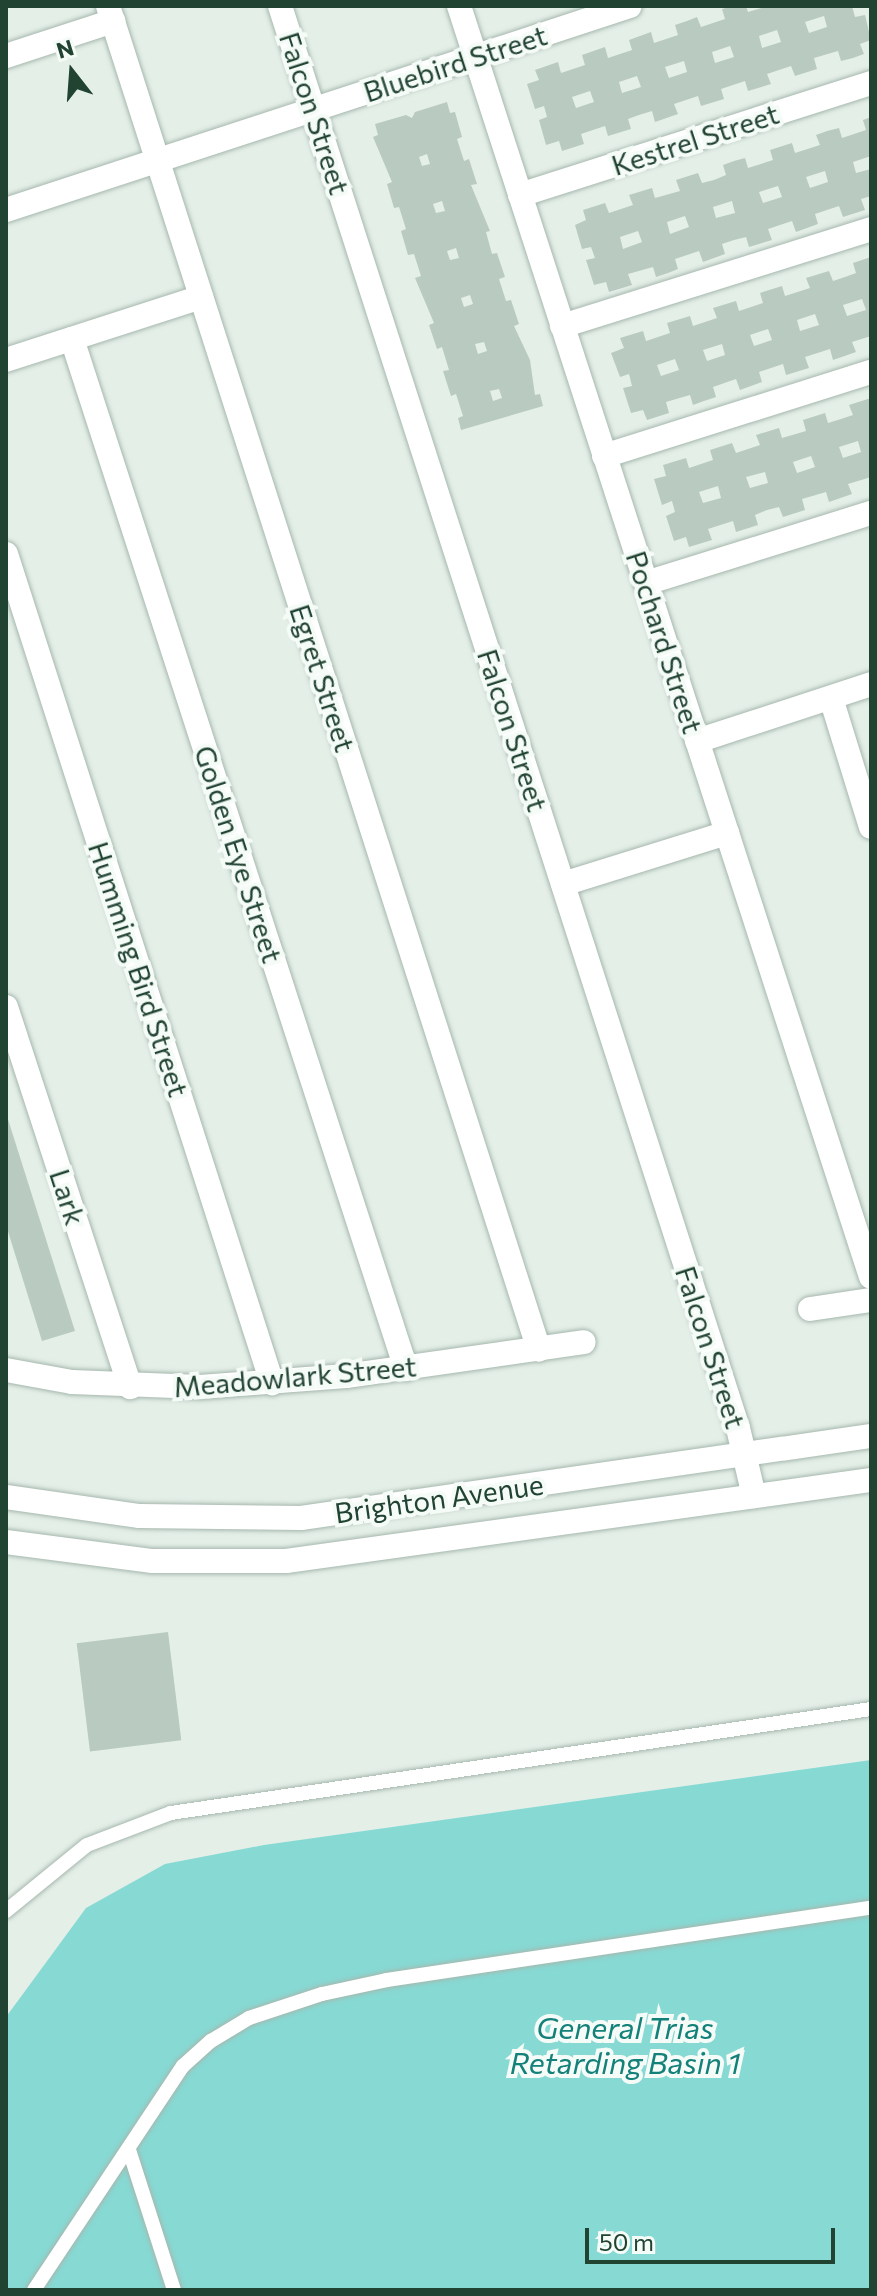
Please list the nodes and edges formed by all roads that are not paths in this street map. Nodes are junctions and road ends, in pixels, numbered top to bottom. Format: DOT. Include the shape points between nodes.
graph roads {
  1 [pos="280,6"];
  2 [pos="459,6"];
  3 [pos="630,6"];
  4 [pos="110,14"];
  5 [pos="6,56"];
  6 [pos="475,56"];
  7 [pos="871,83"];
  8 [pos="314,109"];
  9 [pos="157,161"];
  10 [pos="520,195"];
  11 [pos="6,210"];
  12 [pos="871,229"];
  13 [pos="201,297"];
  14 [pos="562,326"];
  15 [pos="72,339"];
  16 [pos="6,360"];
  17 [pos="871,372"];
  18 [pos="604,456"];
  19 [pos="871,513"];
  20 [pos="6,554"];
  21 [pos="646,583"];
  22 [pos="871,684"];
  23 [pos="831,698"];
  24 [pos="697,741"];
  25 [pos="871,827"];
  26 [pos="727,833"];
  27 [pos="563,884"];
  28 [pos="6,1007"];
  29 [pos="14,1056"];
  30 [pos="871,1277"];
  31 [pos="871,1300"];
  32 [pos="810,1309"];
  33 [pos="584,1342"];
  34 [pos="539,1350"];
  35 [pos="406,1369"];
  36 [pos="6,1370"];
  37 [pos="272,1383"];
  38 [pos="130,1387"];
  39 [pos="871,1436"];
  40 [pos="746,1454"];
  41 [pos="871,1480"];
  42 [pos="754,1496"];
  43 [pos="6,1497"];
  44 [pos="6,1542"];
  45 [pos="871,1709"];
  46 [pos="871,1908"];
  47 [pos="6,1911"];
  48 [pos="129,2150"];
  49 [pos="34,2290"];
  50 [pos="174,2290"];
  1 -- 8 [label="street, Falcon Street"];
  2 -- 6 [label="street, Pochard Street"];
  3 -- 6 [label="street, Bluebird Street"];
  4 -- 5 [label="street"];
  4 -- 9 [label="street, Egret Street"];
  6 -- 8 [label="street, Bluebird Street"];
  6 -- 10 [label="street, Pochard Street"];
  7 -- 10 [label="street, Kestrel Street"];
  8 -- 9 [label="street, Bluebird Street"];
  8 -- 27 [label="street, Falcon Street"];
  9 -- 11 [label="street, Bluebird Street"];
  9 -- 13 [label="street, Egret Street"];
  10 -- 14 [label="street, Pochard Street"];
  12 -- 14 [label="street"];
  13 -- 15 [label="street"];
  13 -- 34 [label="street, Egret Street"];
  14 -- 18 [label="street, Pochard Street"];
  15 -- 16 [label="street"];
  15 -- 35 [label="street, Golden Eye Street"];
  17 -- 18 [label="street"];
  18 -- 21 [label="street, Pochard Street"];
  19 -- 21 [label="street"];
  20 -- 37 [label="street, Humming Bird Street"];
  21 -- 24 [label="street, Pochard Street"];
  22 -- 23 [label="street"];
  23 -- 24 [label="street"];
  23 -- 25 [label="street"];
  24 -- 26 [label="street, Pochard Street"];
  26 -- 27 [label="street"];
  26 -- 30 [label="street, Pochard Street"];
  27 -- 40 [label="street, Falcon Street"];
  28 -- 29 [label="street, Lark"];
  29 -- 38 [label="street, Lark"];
  31 -- 32 [label="street"];
  33 -- 34 [label="street, Meadowlark Street"];
  34 -- 35 [label="street, Meadowlark Street"];
  35 -- 37 [label="street, Meadowlark Street"];
  36 -- 38 [label="street, Meadowlark Street"];
  37 -- 38 [label="street, Meadowlark Street"];
  39 -- 40 [label="street, Brighton Avenue"];
  40 -- 42 [label="street, Falcon Street"];
  40 -- 43 [label="street, Brighton Avenue" via="301,1518 140,1516"];
  41 -- 42 [label="street, Brighton Avenue"];
  42 -- 44 [label="street, Brighton Avenue" via="286,1561 153,1561"];
  45 -- 47 [label="lane" via="171,1813 87,1845"];
  46 -- 48 [label="lane" via="387,1980 295,2001 249,2018 196,2052 169,2084"];
  48 -- 49 [label="lane"];
  48 -- 50 [label="lane"];
}
